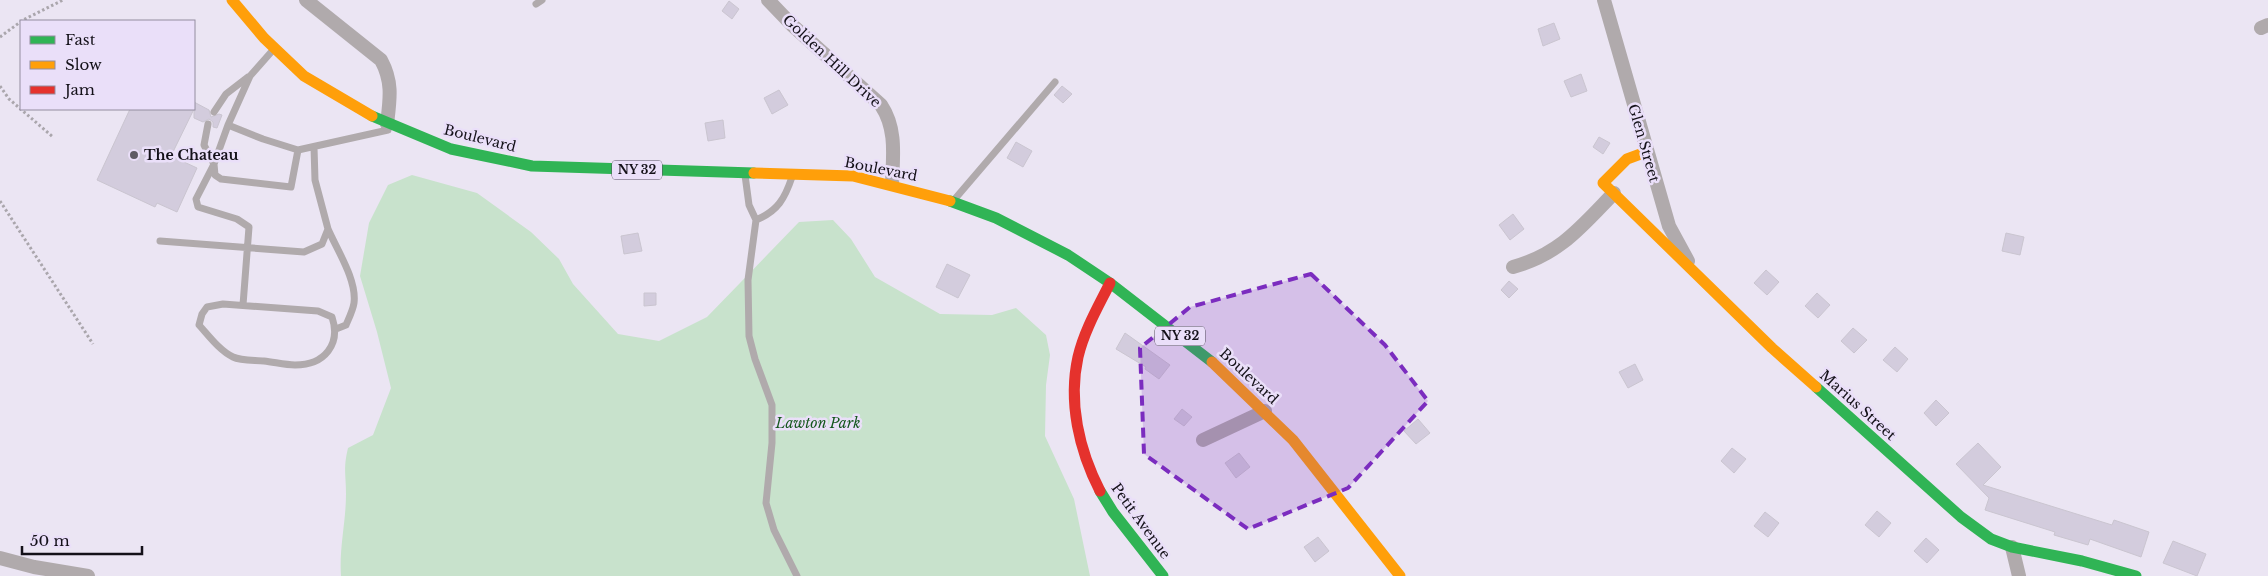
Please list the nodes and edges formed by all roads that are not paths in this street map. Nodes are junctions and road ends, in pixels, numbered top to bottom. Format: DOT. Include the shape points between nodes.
graph roads {
  1 [pos="232,0"];
  2 [pos="306,0"];
  3 [pos="768,0"];
  4 [pos="1604,0"];
  5 [pos="275,48"];
  6 [pos="250,76"];
  7 [pos="1055,82"];
  8 [pos="214,112"];
  9 [pos="208,124"];
  10 [pos="228,125"];
  11 [pos="392,126"];
  12 [pos="314,147"];
  13 [pos="298,150"];
  14 [pos="1646,152"];
  15 [pos="214,164"];
  16 [pos="745,172"];
  17 [pos="793,174"];
  18 [pos="892,184"];
  19 [pos="1614,193"];
  20 [pos="952,202"];
  21 [pos="756,220"];
  22 [pos="328,229"];
  23 [pos="160,240"];
  24 [pos="247,247"];
  25 [pos="1513,266"];
  26 [pos="1702,279"];
  27 [pos="1110,283"];
  28 [pos="243,305"];
  29 [pos="336,330"];
  30 [pos="1265,411"];
  31 [pos="1203,440"];
  32 [pos="2012,547"];
  33 [pos="0,558"];
  34 [pos="88,576"];
  35 [pos="797,576"];
  36 [pos="1163,576"];
  37 [pos="1400,576"];
  38 [pos="2019,576"];
  39 [pos="2136,576"];
  1 -- 5 [label="main road, Boulevard / NY 32"];
  2 -- 11 [label="street" via="381,60 392,90"];
  3 -- 18 [label="street, Golden Hill Drive" via="881,104 888,115 893,135"];
  4 -- 14 [label="street, Glen Street"];
  5 -- 6 [label="lane"];
  5 -- 11 [label="main road, Boulevard / NY 32" via="304,76"];
  6 -- 8 [label="lane" via="226,94"];
  6 -- 10 [label="lane"];
  7 -- 20 [label="lane"];
  9 -- 15 [label="lane" via="204,144"];
  10 -- 13 [label="lane"];
  10 -- 15 [label="lane"];
  11 -- 12 [label="lane"];
  11 -- 16 [label="main road, Boulevard / NY 32" via="451,149 532,166"];
  12 -- 13 [label="lane"];
  12 -- 22 [label="lane" via="316,180"];
  13 -- 15 [label="lane" via="291,187 221,179 214,175"];
  14 -- 19 [label="main road, Marius Street" via="1627,159 1604,183"];
  14 -- 26 [label="street, Glen Street" via="1670,226 1686,258"];
  15 -- 24 [label="lane" via="196,199 198,207 236,219 249,227"];
  16 -- 17 [label="main road, Boulevard / NY 32"];
  16 -- 21 [label="lane" via="749,205"];
  17 -- 18 [label="main road, Boulevard / NY 32" via="853,176"];
  17 -- 21 [label="lane" via="785,198 770,214"];
  18 -- 20 [label="main road, Boulevard / NY 32"];
  19 -- 25 [label="street" via="1558,247 1535,260"];
  19 -- 26 [label="main road, Marius Street"];
  20 -- 27 [label="main road, Boulevard / NY 32" via="996,218 1060,251"];
  21 -- 35 [label="lane" via="748,280 749,336 772,405 766,504 774,530"];
  22 -- 24 [label="lane" via="322,244 304,252"];
  22 -- 29 [label="lane" via="353,284 354,295 346,325"];
  23 -- 24 [label="lane"];
  24 -- 28 [label="lane"];
  26 -- 32 [label="main road, Marius Street" via="1772,348 1961,517 1991,539"];
  27 -- 30 [label="main road, Boulevard / NY 32" via="1204,354"];
  27 -- 36 [label="main road, Petit Avenue" via="1088,327 1078,357 1072,400 1083,451 1099,489"];
  28 -- 29 [label="lane" via="318,311 332,317"];
  28 -- 29 [label="lane" via="207,307 200,325 234,358 296,365 313,362 325,356 333,344"];
  30 -- 31 [label="street"];
  30 -- 37 [label="main road, Boulevard / NY 32" via="1293,440"];
  32 -- 38 [label="street"];
  32 -- 39 [label="main road, Marius Street"];
  33 -- 34 [label="street"];
}
